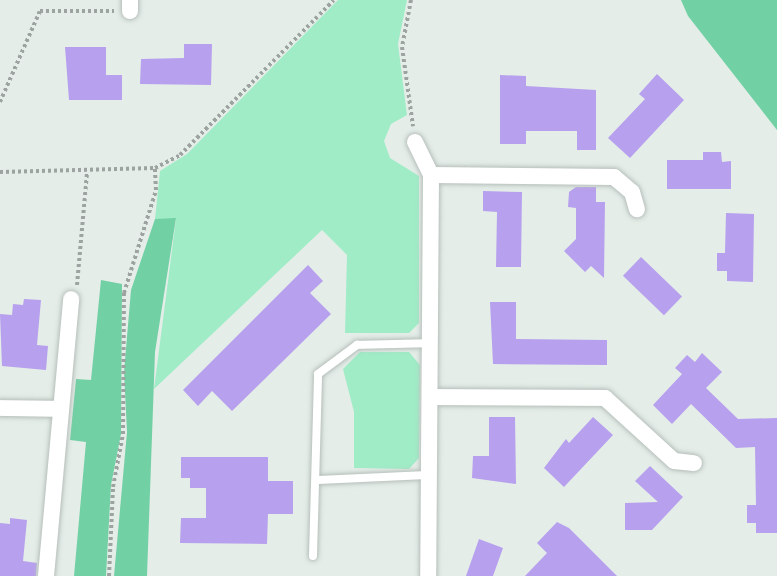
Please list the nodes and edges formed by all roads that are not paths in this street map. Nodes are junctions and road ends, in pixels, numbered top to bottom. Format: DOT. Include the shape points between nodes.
graph roads {
  1 [pos="415,142"];
  2 [pos="431,175"];
  3 [pos="637,209"];
  4 [pos="71,298"];
  5 [pos="431,342"];
  6 [pos="432,397"];
  7 [pos="0,408"];
  8 [pos="61,409"];
  9 [pos="694,463"];
  10 [pos="429,475"];
  11 [pos="317,480"];
  12 [pos="313,556"];
  13 [pos="46,576"];
  14 [pos="428,576"];
  1 -- 2 [label="street"];
  2 -- 3 [label="street" via="614,177 632,192"];
  2 -- 5 [label="street"];
  4 -- 8 [label="street"];
  5 -- 6 [label="street"];
  5 -- 11 [label="lane" via="357,345 318,374"];
  6 -- 9 [label="street" via="605,398 674,461"];
  6 -- 10 [label="street"];
  7 -- 8 [label="street"];
  8 -- 13 [label="street"];
  10 -- 11 [label="lane"];
  10 -- 14 [label="street"];
  11 -- 12 [label="lane"];
}
